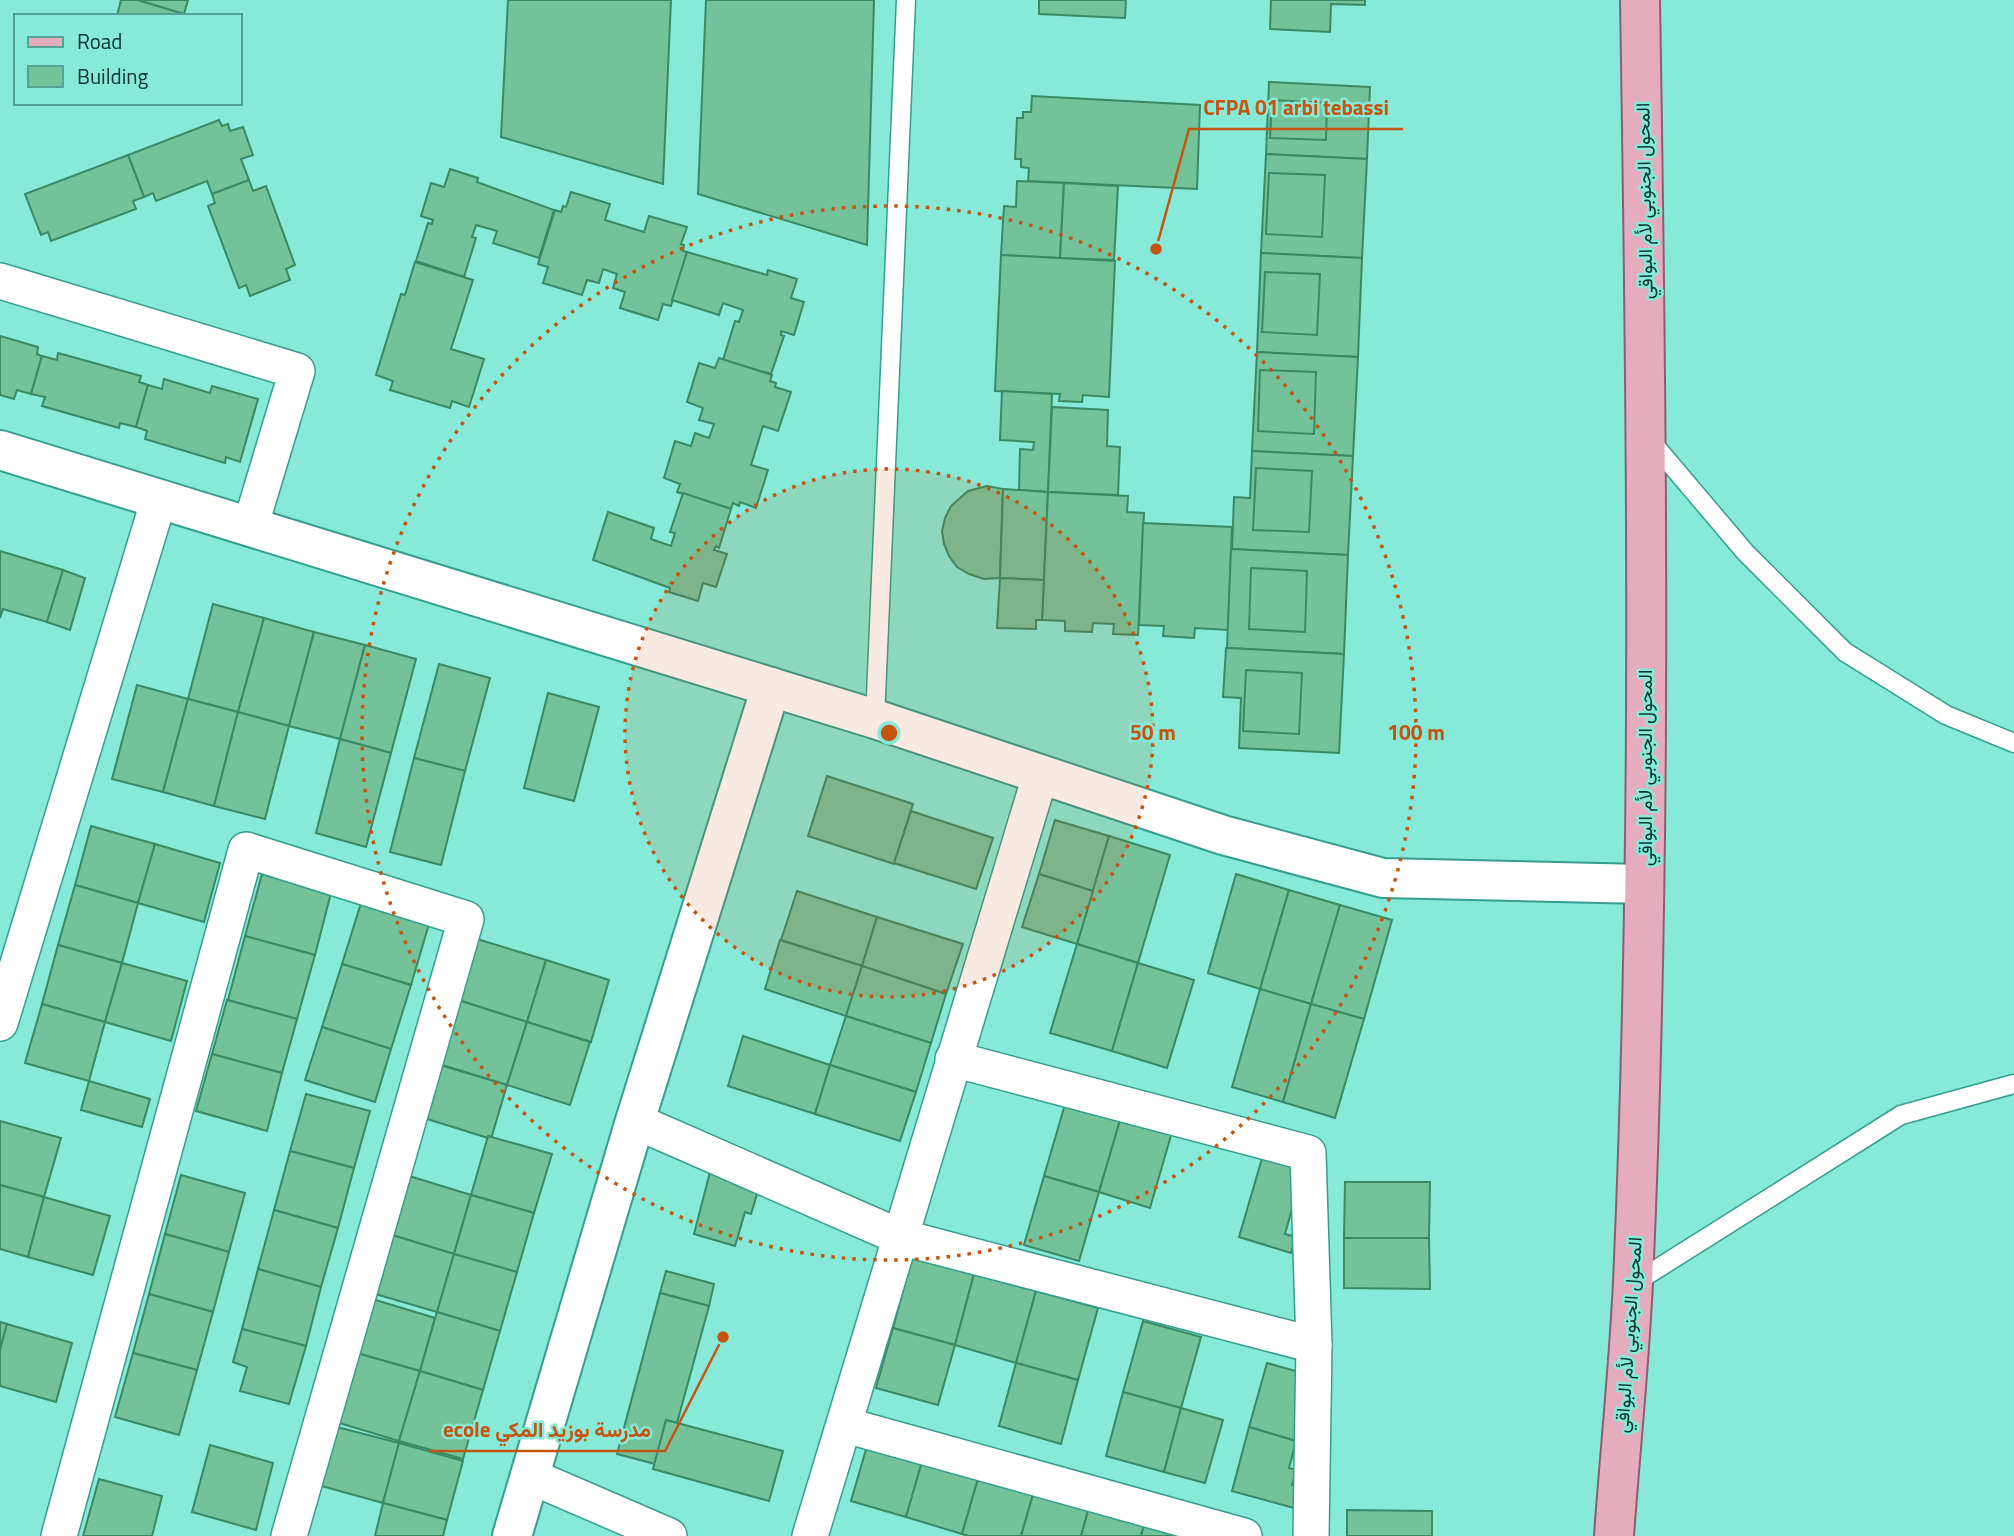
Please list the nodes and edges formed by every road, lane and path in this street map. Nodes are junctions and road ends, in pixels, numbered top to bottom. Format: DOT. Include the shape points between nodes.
graph roads {
  1 [pos="906,0"];
  2 [pos="1640,0"];
  3 [pos="0,281"];
  4 [pos="1648,438"];
  5 [pos="0,450"];
  6 [pos="159,499"];
  7 [pos="250,527"];
  8 [pos="771,687"];
  9 [pos="875,719"];
  10 [pos="2014,743"];
  11 [pos="1041,773"];
  12 [pos="1644,884"];
  13 [pos="2,1007"];
  14 [pos="953,1059"];
  15 [pos="2014,1084"];
  16 [pos="635,1121"];
  17 [pos="900,1237"];
  18 [pos="1633,1284"];
  19 [pos="1314,1345"];
  20 [pos="845,1425"];
  21 [pos="530,1476"];
  22 [pos="59,1536"];
  23 [pos="289,1536"];
  24 [pos="512,1536"];
  25 [pos="669,1536"];
  26 [pos="810,1536"];
  27 [pos="1244,1536"];
  28 [pos="1311,1536"];
  29 [pos="1614,1536"];
  1 -- 9 [label="lane"];
  2 -- 4 [label="main road, المحول الجنوبي لأم البواقي"];
  3 -- 7 [label="street" via="297,371"];
  4 -- 10 [label="lane" via="1745,552 1845,652 1946,715"];
  4 -- 12 [label="main road, المحول الجنوبي لأم البواقي"];
  5 -- 6 [label="street"];
  6 -- 7 [label="street"];
  6 -- 13 [label="street"];
  7 -- 8 [label="street"];
  8 -- 9 [label="street"];
  8 -- 16 [label="street"];
  9 -- 11 [label="street"];
  11 -- 12 [label="street" via="1223,835 1384,878"];
  11 -- 14 [label="street"];
  12 -- 18 [label="main road, المحول الجنوبي لأم البواقي"];
  14 -- 17 [label="street"];
  14 -- 19 [label="street" via="1308,1153"];
  15 -- 18 [label="lane" via="1901,1115"];
  16 -- 17 [label="street"];
  16 -- 21 [label="street"];
  17 -- 19 [label="street"];
  17 -- 20 [label="street"];
  18 -- 29 [label="main road, المحول الجنوبي لأم البواقي"];
  19 -- 28 [label="street"];
  20 -- 26 [label="street"];
  20 -- 27 [label="street"];
  21 -- 24 [label="street"];
  21 -- 25 [label="street"];
  22 -- 23 [label="street" via="246,850 466,919"];
}
